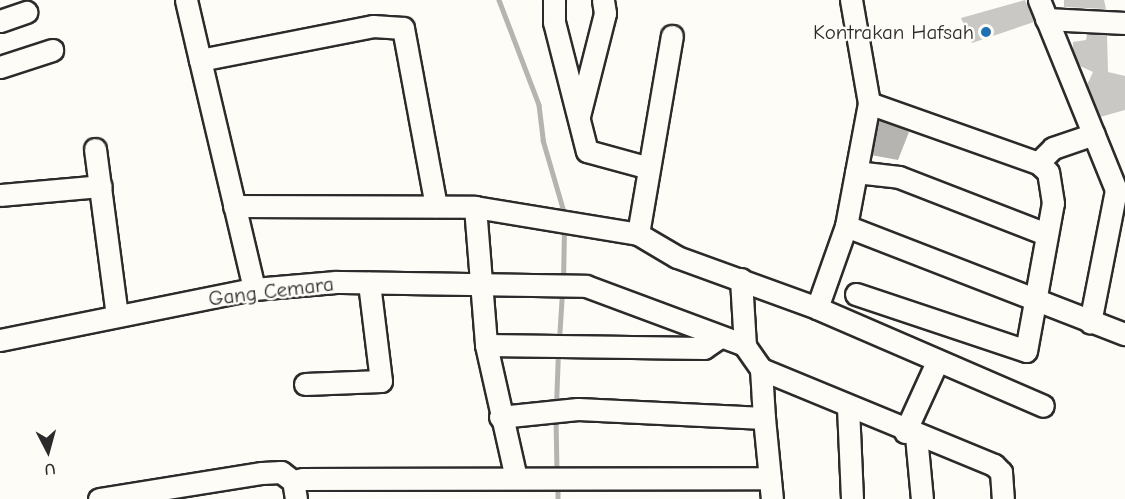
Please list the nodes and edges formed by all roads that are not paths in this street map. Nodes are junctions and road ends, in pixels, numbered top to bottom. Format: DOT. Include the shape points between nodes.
graph roads {
  1 [pos="186,0"];
  2 [pos="554,0"];
  3 [pos="603,0"];
  4 [pos="851,0"];
  5 [pos="1042,9"];
  6 [pos="26,12"];
  7 [pos="0,21"];
  8 [pos="1125,23"];
  9 [pos="672,36"];
  10 [pos="52,50"];
  11 [pos="200,60"];
  12 [pos="0,67"];
  13 [pos="869,103"];
  14 [pos="578,116"];
  15 [pos="1094,134"];
  16 [pos="95,149"];
  17 [pos="1038,163"];
  18 [pos="649,168"];
  19 [pos="856,172"];
  20 [pos="101,186"];
  21 [pos="0,195"];
  22 [pos="234,206"];
  23 [pos="436,206"];
  24 [pos="475,207"];
  25 [pos="846,226"];
  26 [pos="638,234"];
  27 [pos="1046,234"];
  28 [pos="741,279"];
  29 [pos="369,283"];
  30 [pos="484,286"];
  31 [pos="255,289"];
  32 [pos="856,294"];
  33 [pos="1037,300"];
  34 [pos="817,308"];
  35 [pos="117,315"];
  36 [pos="1090,322"];
  37 [pos="1125,334"];
  38 [pos="720,337"];
  39 [pos="0,340"];
  40 [pos="486,345"];
  41 [pos="745,345"];
  42 [pos="937,362"];
  43 [pos="761,369"];
  44 [pos="305,384"];
  45 [pos="1043,406"];
  46 [pos="848,407"];
  47 [pos="500,417"];
  48 [pos="764,418"];
  49 [pos="911,434"];
  50 [pos="516,478"];
  51 [pos="770,478"];
  52 [pos="295,490"];
  53 [pos="99,499"];
  54 [pos="772,499"];
  55 [pos="852,499"];
  56 [pos="922,499"];
  57 [pos="1003,499"];
  1 -- 11 [label="street"];
  2 -- 14 [label="street" via="554,22"];
  3 -- 14 [label="street" via="605,14"];
  4 -- 13 [label="street"];
  5 -- 8 [label="street"];
  5 -- 15 [label="street"];
  6 -- 7 [label="street"];
  9 -- 18 [label="street"];
  10 -- 12 [label="street"];
  11 -- 22 [label="street"];
  11 -- 23 [label="street" via="373,26 403,28"];
  13 -- 17 [label="street"];
  13 -- 19 [label="street"];
  14 -- 18 [label="street" via="589,153"];
  15 -- 17 [label="street" via="1053,148"];
  15 -- 36 [label="street" via="1116,190"];
  16 -- 20 [label="street"];
  17 -- 27 [label="street" via="1052,184"];
  18 -- 26 [label="street"];
  19 -- 25 [label="street"];
  19 -- 27 [label="street" via="899,177"];
  20 -- 21 [label="street"];
  20 -- 35 [label="street"];
  22 -- 23 [label="street"];
  22 -- 31 [label="street"];
  23 -- 24 [label="street"];
  24 -- 26 [label="street" via="578,220"];
  24 -- 30 [label="street"];
  25 -- 33 [label="street"];
  25 -- 34 [label="street"];
  26 -- 28 [label="street" via="677,257"];
  27 -- 33 [label="street"];
  28 -- 34 [label="street"];
  28 -- 41 [label="street"];
  29 -- 30 [label="street, Gang Cemara"];
  29 -- 31 [label="street, Gang Cemara"];
  29 -- 44 [label="street" via="381,381"];
  30 -- 38 [label="street, Gang Cemara" via="586,286"];
  30 -- 40 [label="street"];
  31 -- 35 [label="street, Gang Cemara"];
  32 -- 33 [label="street" via="1021,352 1029,347"];
  33 -- 36 [label="street"];
  34 -- 42 [label="street"];
  35 -- 39 [label="street, Gang Cemara"];
  36 -- 37 [label="street"];
  38 -- 40 [label="street" via="705,348"];
  38 -- 41 [label="street, Gang Cemara"];
  40 -- 47 [label="street"];
  41 -- 43 [label="street"];
  42 -- 45 [label="street"];
  42 -- 49 [label="street"];
  43 -- 46 [label="street"];
  43 -- 48 [label="street"];
  46 -- 49 [label="street"];
  46 -- 55 [label="street"];
  47 -- 48 [label="street" via="578,409"];
  47 -- 50 [label="street"];
  48 -- 51 [label="street"];
  49 -- 56 [label="street"];
  49 -- 57 [label="street" via="999,468"];
  50 -- 51 [label="street"];
  50 -- 52 [label="street"];
  51 -- 54 [label="street"];
  52 -- 53 [label="street" via="283,473 269,472"];
}
